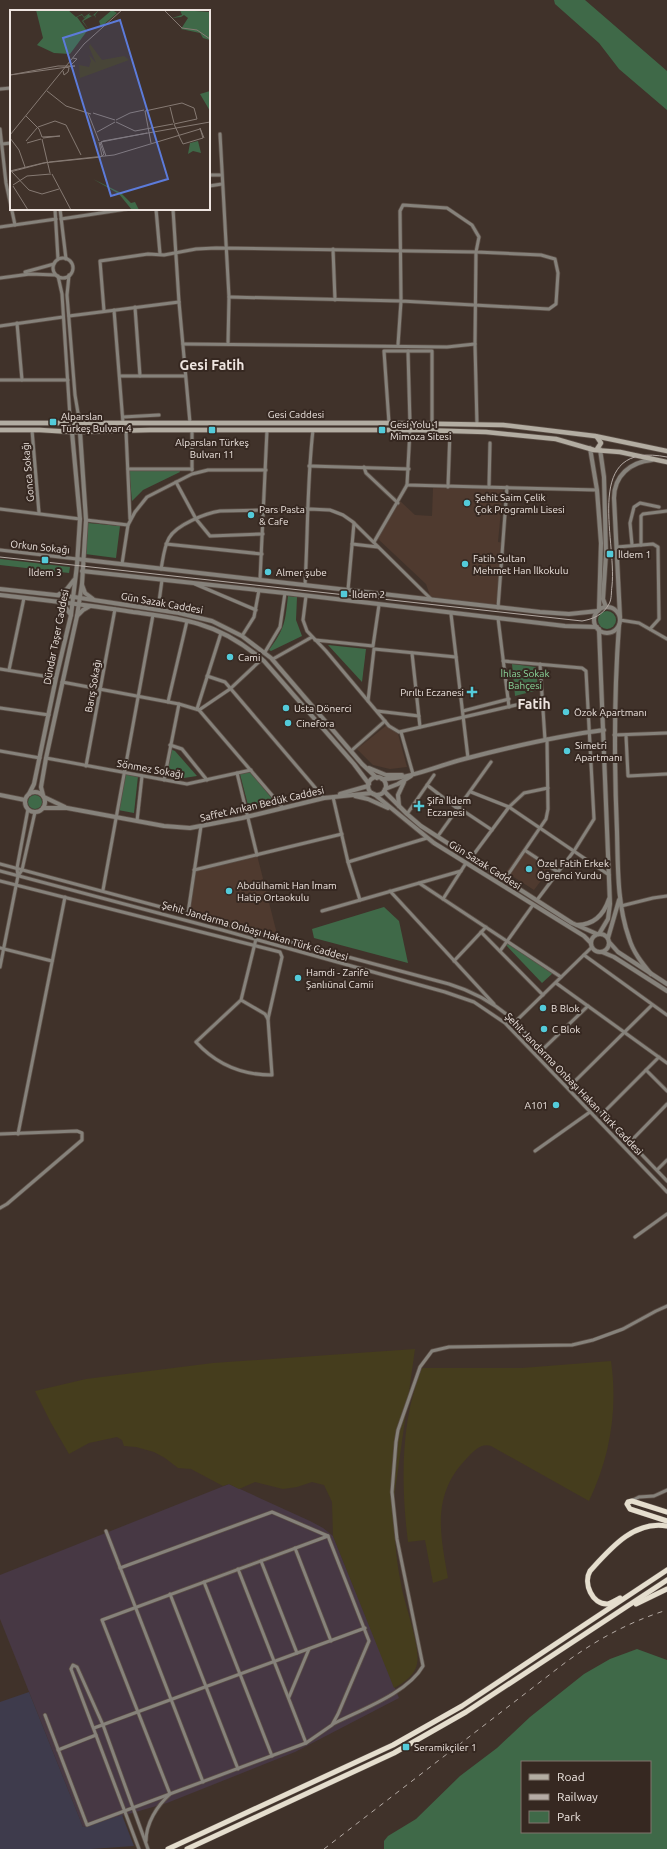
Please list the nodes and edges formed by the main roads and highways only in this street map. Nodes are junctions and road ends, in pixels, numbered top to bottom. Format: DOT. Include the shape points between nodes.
graph roads {
  1 [pos="72,422"];
  2 [pos="82,422"];
  3 [pos="0,423"];
  4 [pos="0,430"];
  5 [pos="72,432"];
  6 [pos="80,432"];
  7 [pos="592,437"];
  8 [pos="597,437"];
  9 [pos="590,448"];
  10 [pos="599,448"];
  11 [pos="667,452"];
  12 [pos="667,462"];
  13 [pos="667,1512"];
  14 [pos="667,1520"];
  15 [pos="667,1526"];
  16 [pos="667,1570"];
  17 [pos="667,1580"];
  18 [pos="667,1589"];
  19 [pos="637,1590"];
  20 [pos="614,1615"];
  21 [pos="168,1849"];
  22 [pos="187,1849"];
  1 -- 2 [label="main road, Gesi Caddesi"];
  1 -- 3 [label="main road, Gesi Caddesi"];
  1 -- 5 [label="main road" via="69,427"];
  2 -- 6 [label="main road"];
  2 -- 7 [label="main road, Gesi Caddesi" via="477,425 523,427"];
  4 -- 5 [label="main road"];
  5 -- 6 [label="main road"];
  6 -- 9 [label="main road, Gesi Caddesi" via="450,431 506,433 547,438"];
  7 -- 8 [label="main road"];
  7 -- 9 [label="main road" via="588,442"];
  8 -- 10 [label="main road" via="601,441"];
  8 -- 11 [label="main road"];
  9 -- 10 [label="main road"];
  10 -- 12 [label="main road"];
  13 -- 14 [label="highway" via="630,1501 626,1504 629,1508"];
  15 -- 19 [label="highway" via="646,1526 629,1533 588,1576 590,1592 602,1603 609,1604"];
  16 -- 19 [label="highway"];
  17 -- 20 [label="highway"];
  18 -- 20 [label="highway"];
  19 -- 21 [label="highway" via="429,1726"];
  20 -- 22 [label="highway" via="466,1712 394,1753"];
}
